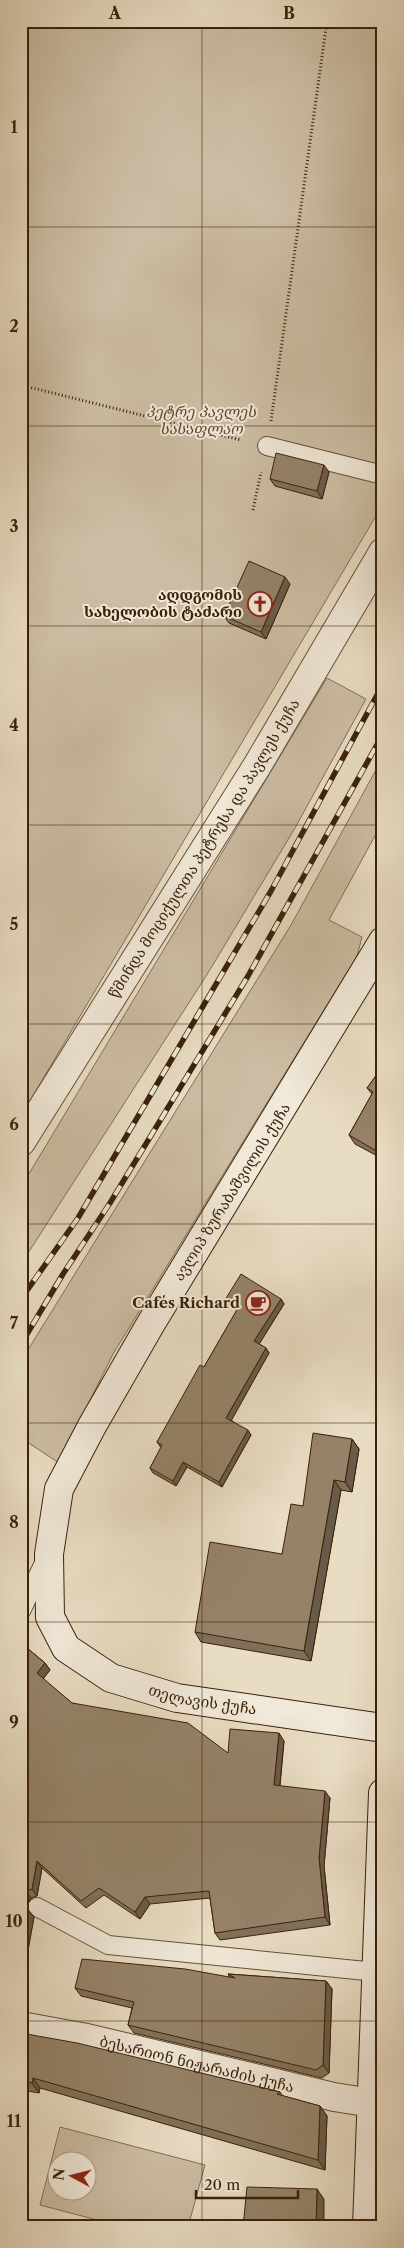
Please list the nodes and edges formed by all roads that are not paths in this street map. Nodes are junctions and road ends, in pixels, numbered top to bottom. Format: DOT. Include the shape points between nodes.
graph roads {
  1 [pos="267,446"];
  2 [pos="383,475"];
  3 [pos="383,552"];
  4 [pos="383,941"];
  5 [pos="21,1142"];
  6 [pos="49,1554"];
  7 [pos="21,1612"];
  8 [pos="50,1616"];
  9 [pos="383,1728"];
  10 [pos="383,1793"];
  11 [pos="37,1907"];
  12 [pos="376,1972"];
  13 [pos="21,2026"];
  14 [pos="372,2103"];
  15 [pos="367,2227"];
  1 -- 2 [label="lane"];
  3 -- 5 [label="street, წმინდა მოციქულთა პეტრესა და პავლეს ქუჩა" via="257,766"];
  4 -- 6 [label="street, ავლიპ ზურაბაშვილის ქუჩა" via="92,1426 59,1489"];
  6 -- 7 [label="lane"];
  6 -- 8 [label="street, ავლიპ ზურაბაშვილის ქუჩა"];
  8 -- 9 [label="street, თელავის ქუჩა" via="66,1648 111,1678 177,1698"];
  10 -- 12 [label="street"];
  11 -- 12 [label="lane" via="108,1945"];
  12 -- 14 [label="street"];
  13 -- 14 [label="street, ბესარიონ ნიჟარაძის ქუჩა"];
  14 -- 15 [label="street"];
}
